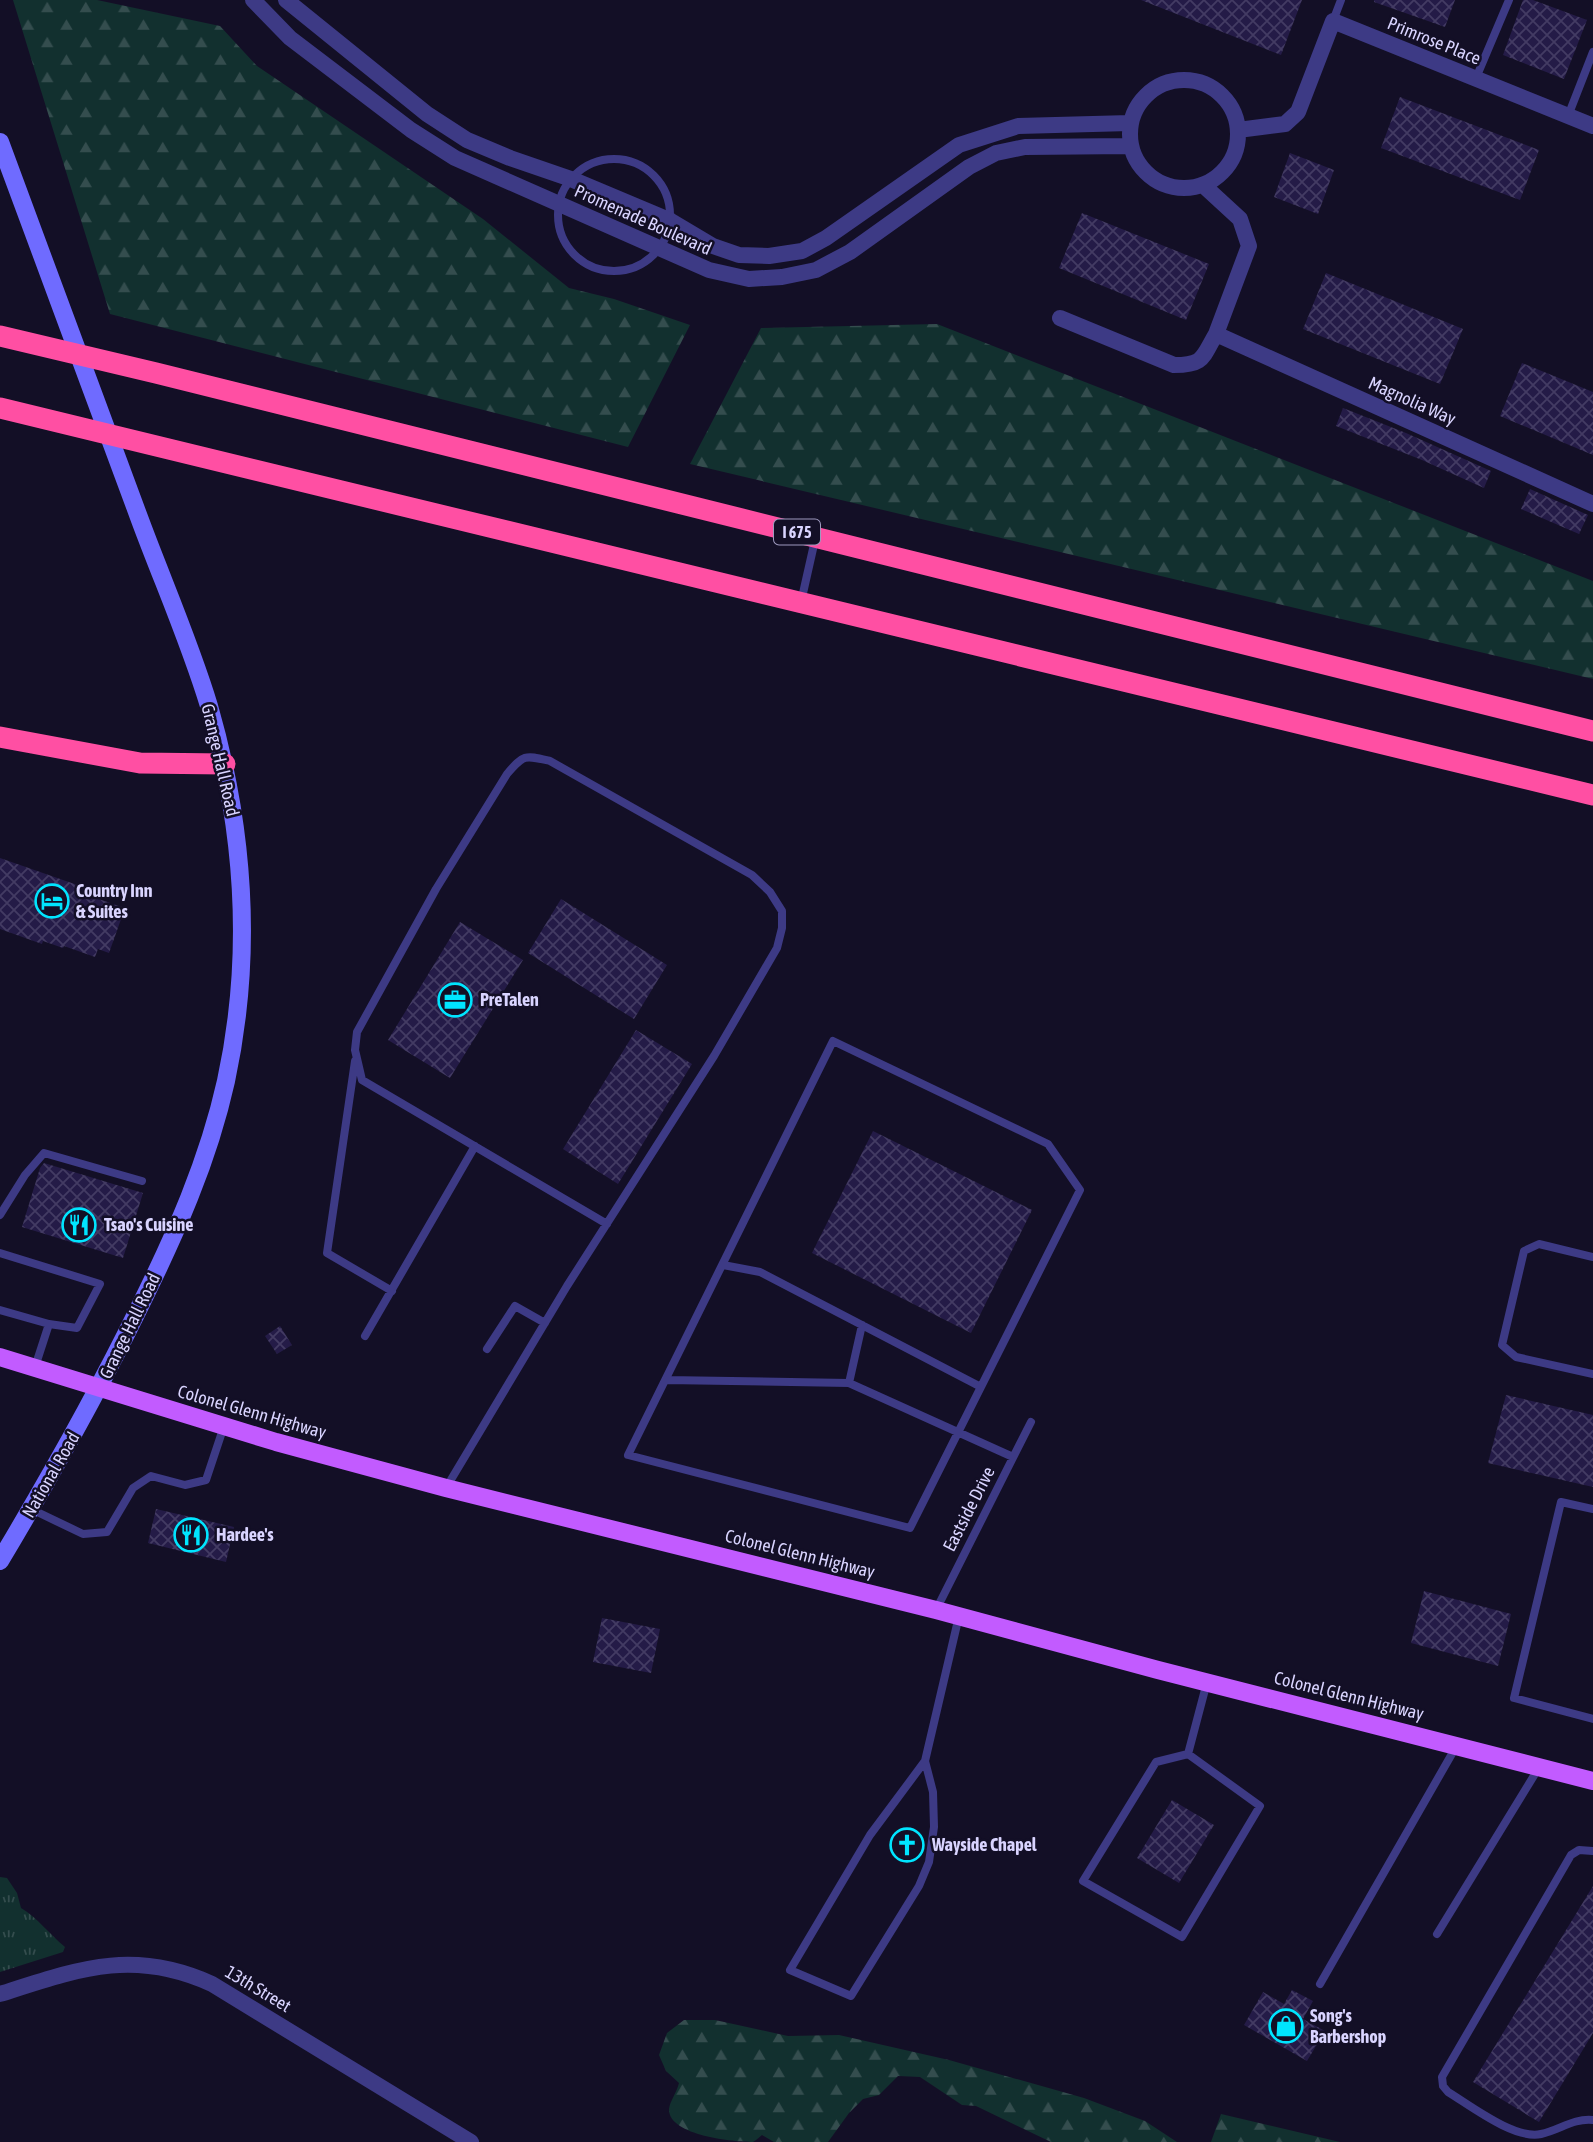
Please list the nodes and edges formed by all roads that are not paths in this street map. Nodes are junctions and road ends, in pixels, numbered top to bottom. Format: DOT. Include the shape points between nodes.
graph roads {
  1 [pos="253,0"];
  2 [pos="286,0"];
  3 [pos="1341,0"];
  4 [pos="1509,0"];
  5 [pos="1333,21"];
  6 [pos="1593,51"];
  7 [pos="1476,78"];
  8 [pos="1568,116"];
  9 [pos="1130,123"];
  10 [pos="1593,126"];
  11 [pos="1238,130"];
  12 [pos="0,142"];
  13 [pos="1130,146"];
  14 [pos="571,179"];
  15 [pos="1203,185"];
  16 [pos="558,204"];
  17 [pos="671,221"];
  18 [pos="659,250"];
  19 [pos="1060,318"];
  20 [pos="1216,334"];
  21 [pos="0,336"];
  22 [pos="0,408"];
  23 [pos="1593,504"];
  24 [pos="815,537"];
  25 [pos="800,604"];
  26 [pos="1593,731"];
  27 [pos="0,737"];
  28 [pos="225,764"];
  29 [pos="1593,795"];
  30 [pos="356,1055"];
  31 [pos="475,1146"];
  32 [pos="142,1181"];
  33 [pos="0,1215"];
  34 [pos="607,1224"];
  35 [pos="0,1253"];
  36 [pos="1593,1257"];
  37 [pos="723,1265"];
  38 [pos="392,1291"];
  39 [pos="0,1310"];
  40 [pos="545,1323"];
  41 [pos="49,1324"];
  42 [pos="862,1325"];
  43 [pos="365,1336"];
  44 [pos="487,1349"];
  45 [pos="0,1357"];
  46 [pos="35,1367"];
  47 [pos="1593,1374"];
  48 [pos="666,1380"];
  49 [pos="849,1383"];
  50 [pos="981,1387"];
  51 [pos="100,1388"];
  52 [pos="1031,1422"];
  53 [pos="224,1426"];
  54 [pos="958,1432"];
  55 [pos="1013,1457"];
  56 [pos="446,1488"];
  57 [pos="31,1509"];
  58 [pos="1593,1509"];
  59 [pos="2,1552"];
  60 [pos="936,1610"];
  61 [pos="959,1616"];
  62 [pos="1207,1682"];
  63 [pos="1593,1719"];
  64 [pos="1457,1745"];
  65 [pos="1188,1754"];
  66 [pos="925,1761"];
  67 [pos="1539,1766"];
  68 [pos="1593,1781"];
  69 [pos="1593,1851"];
  70 [pos="1437,1934"];
  71 [pos="1320,1984"];
  72 [pos="0,1994"];
  73 [pos="1593,2120"];
  74 [pos="471,2142"];
  1 -- 16 [label="street, Promenade Boulevard" via="290,38 411,131 455,159"];
  2 -- 14 [label="street, Promenade Boulevard" via="427,114 467,139"];
  3 -- 5 [label="lane"];
  4 -- 7 [label="lane"];
  5 -- 7 [label="street, Primrose Place"];
  5 -- 11 [label="street" via="1298,112 1285,124"];
  6 -- 8 [label="lane"];
  7 -- 8 [label="street, Primrose Place"];
  8 -- 10 [label="street, Primrose Place"];
  9 -- 11 [label="street" via="1135,107 1152,89 1185,79 1209,86 1225,98"];
  9 -- 13 [label="street"];
  9 -- 17 [label="street, Promenade Boulevard" via="1018,125 959,145 802,251 739,255 713,246"];
  11 -- 15 [label="street" via="1233,159"];
  12 -- 28 [label="main road, Grange Hall Road" via="200,679"];
  13 -- 15 [label="street" via="1148,175 1164,185"];
  13 -- 18 [label="street, Promenade Boulevard" via="1025,147 996,153 968,167 850,252 816,270 749,279 709,270"];
  14 -- 16 [label="lane"];
  14 -- 17 [label="street, Promenade Boulevard"];
  14 -- 17 [label="lane" via="586,165 624,159 648,170 664,188"];
  15 -- 20 [label="street" via="1240,219 1250,246"];
  16 -- 18 [label="street, Promenade Boulevard"];
  16 -- 18 [label="lane" via="560,232 571,253 586,265 622,272 642,265"];
  17 -- 18 [label="lane"];
  19 -- 20 [label="street" via="1174,365 1192,365 1201,359"];
  20 -- 23 [label="street, Magnolia Way"];
  21 -- 24 [label="highway, I 675"];
  22 -- 25 [label="highway"];
  24 -- 25 [label="lane"];
  24 -- 26 [label="highway, I 675"];
  25 -- 29 [label="highway"];
  27 -- 28 [label="highway" via="139,763"];
  28 -- 51 [label="main road, Grange Hall Road" via="238,838 242,910 239,992 225,1082 192,1194"];
  30 -- 31 [label="lane" via="362,1080"];
  30 -- 34 [label="lane" via="357,1032 370,1008 443,877 520,758 550,761 752,875 782,911 777,948"];
  30 -- 38 [label="lane" via="327,1253"];
  31 -- 34 [label="lane"];
  31 -- 38 [label="lane"];
  32 -- 33 [label="lane" via="44,1153"];
  34 -- 40 [label="lane"];
  35 -- 41 [label="lane" via="100,1284 77,1328"];
  36 -- 47 [label="lane" via="1539,1244 1524,1251 1502,1345 1516,1357"];
  37 -- 42 [label="lane" via="760,1272"];
  37 -- 48 [label="lane"];
  37 -- 50 [label="lane" via="833,1041 1048,1144 1080,1190"];
  38 -- 43 [label="lane"];
  39 -- 41 [label="lane"];
  40 -- 44 [label="lane" via="514,1306"];
  40 -- 56 [label="lane"];
  41 -- 46 [label="lane"];
  42 -- 49 [label="lane"];
  42 -- 50 [label="lane"];
  45 -- 46 [label="main road, Colonel Glenn Highway"];
  46 -- 51 [label="main road, Colonel Glenn Highway"];
  48 -- 49 [label="lane"];
  48 -- 54 [label="lane" via="628,1455 910,1528"];
  49 -- 54 [label="lane"];
  50 -- 54 [label="lane"];
  51 -- 53 [label="main road, Colonel Glenn Highway"];
  51 -- 57 [label="main road, National Road"];
  52 -- 55 [label="lane, Eastside Drive"];
  53 -- 56 [label="main road, Colonel Glenn Highway"];
  53 -- 57 [label="lane" via="206,1480 185,1485 151,1476 133,1488 107,1532 83,1534"];
  54 -- 55 [label="lane"];
  55 -- 60 [label="lane, Eastside Drive"];
  56 -- 60 [label="main road, Colonel Glenn Highway"];
  57 -- 59 [label="main road, National Road"];
  58 -- 63 [label="lane" via="1561,1502 1514,1698"];
  60 -- 61 [label="main road, Colonel Glenn Highway"];
  61 -- 62 [label="main road, Colonel Glenn Highway"];
  61 -- 66 [label="lane"];
  62 -- 64 [label="main road, Colonel Glenn Highway"];
  62 -- 65 [label="lane"];
  64 -- 67 [label="main road, Colonel Glenn Highway"];
  64 -- 71 [label="lane"];
  65 -- 65 [label="lane" via="1260,1806 1182,1937 1083,1881 1156,1762"];
  66 -- 66 [label="lane" via="870,1835 790,1970 851,1996 929,1862 933,1792"];
  67 -- 68 [label="main road, Colonel Glenn Highway"];
  67 -- 70 [label="lane"];
  69 -- 73 [label="lane" via="1571,1855 1442,2077 1448,2092 1501,2124 1531,2135 1576,2120"];
  72 -- 74 [label="street, 13th Street" via="105,1965 162,1966 188,1973"];
}
